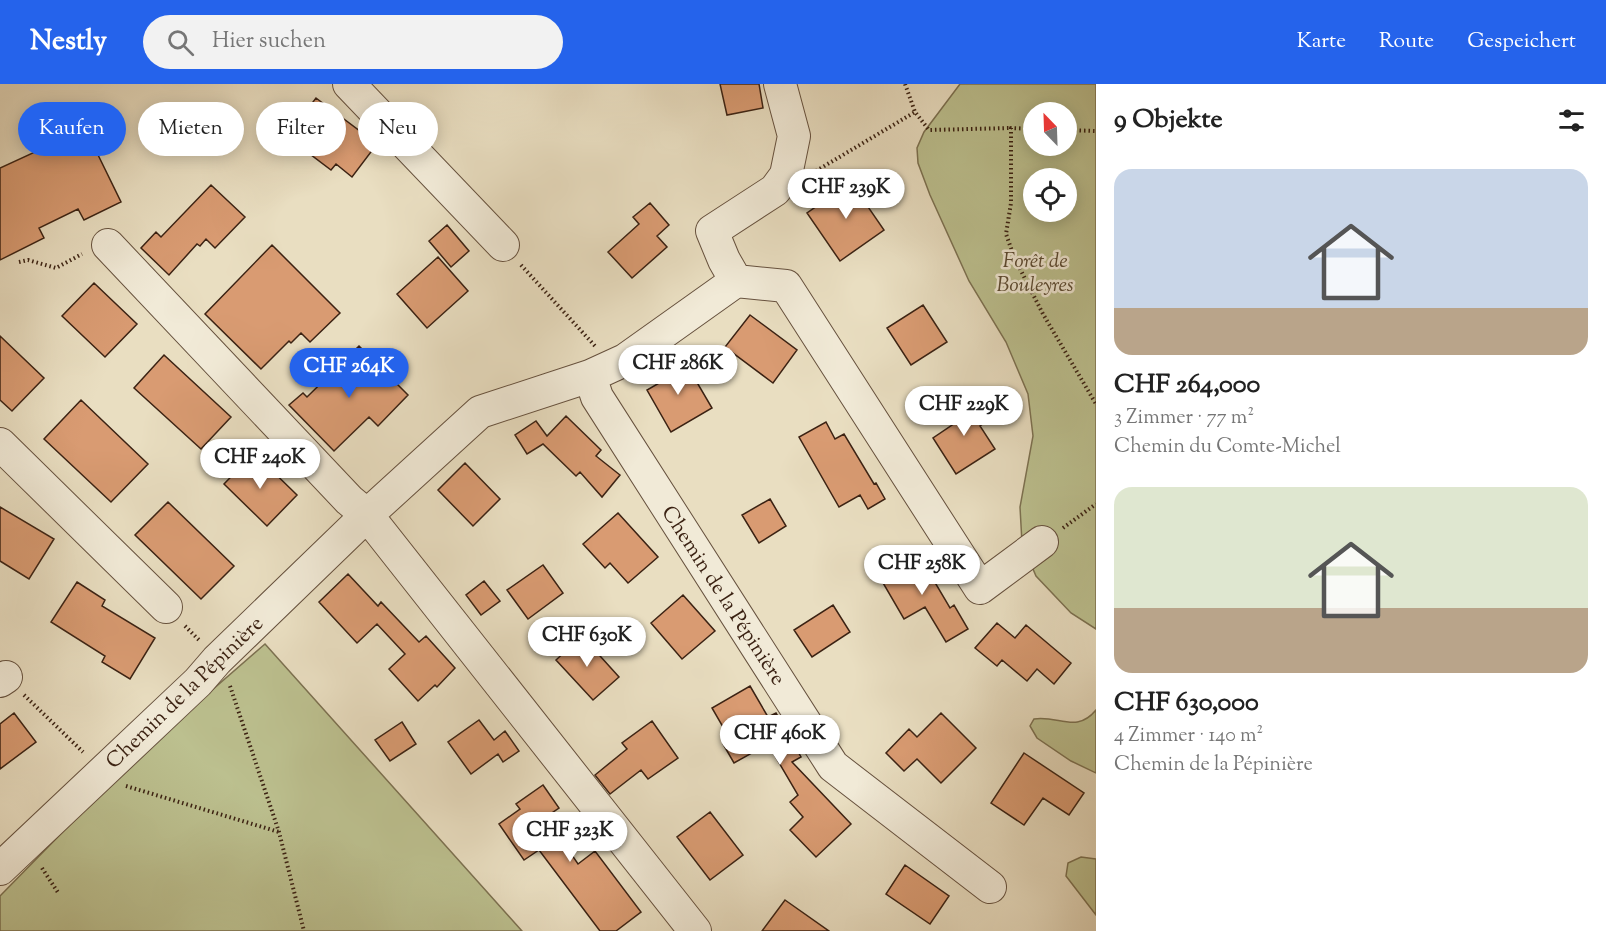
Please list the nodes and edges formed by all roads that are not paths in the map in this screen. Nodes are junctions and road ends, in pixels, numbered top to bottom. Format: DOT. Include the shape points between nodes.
graph roads {
  1 [pos="349,84"];
  2 [pos="780,84"];
  3 [pos="108,245"];
  4 [pos="503,245"];
  5 [pos="736,281"];
  6 [pos="594,363"];
  7 [pos="0,444"];
  8 [pos="367,515"];
  9 [pos="1042,542"];
  10 [pos="166,607"];
  11 [pos="0,868"];
  12 [pos="990,887"];
  13 [pos="695,931"];
  1 -- 4 [label="street"];
  2 -- 5 [label="street" via="794,136 786,175 775,189 711,231"];
  3 -- 8 [label="street"];
  5 -- 6 [label="street, Chemin de la Pépinière" via="625,360"];
  5 -- 9 [label="street" via="786,286 980,588"];
  6 -- 8 [label="street, Chemin de la Pépinière" via="480,412"];
  6 -- 12 [label="street, Chemin de la Pépinière" via="597,398 833,766"];
  7 -- 10 [label="street"];
  8 -- 11 [label="street, Chemin de la Pépinière" via="198,682"];
  8 -- 13 [label="street"];
}
